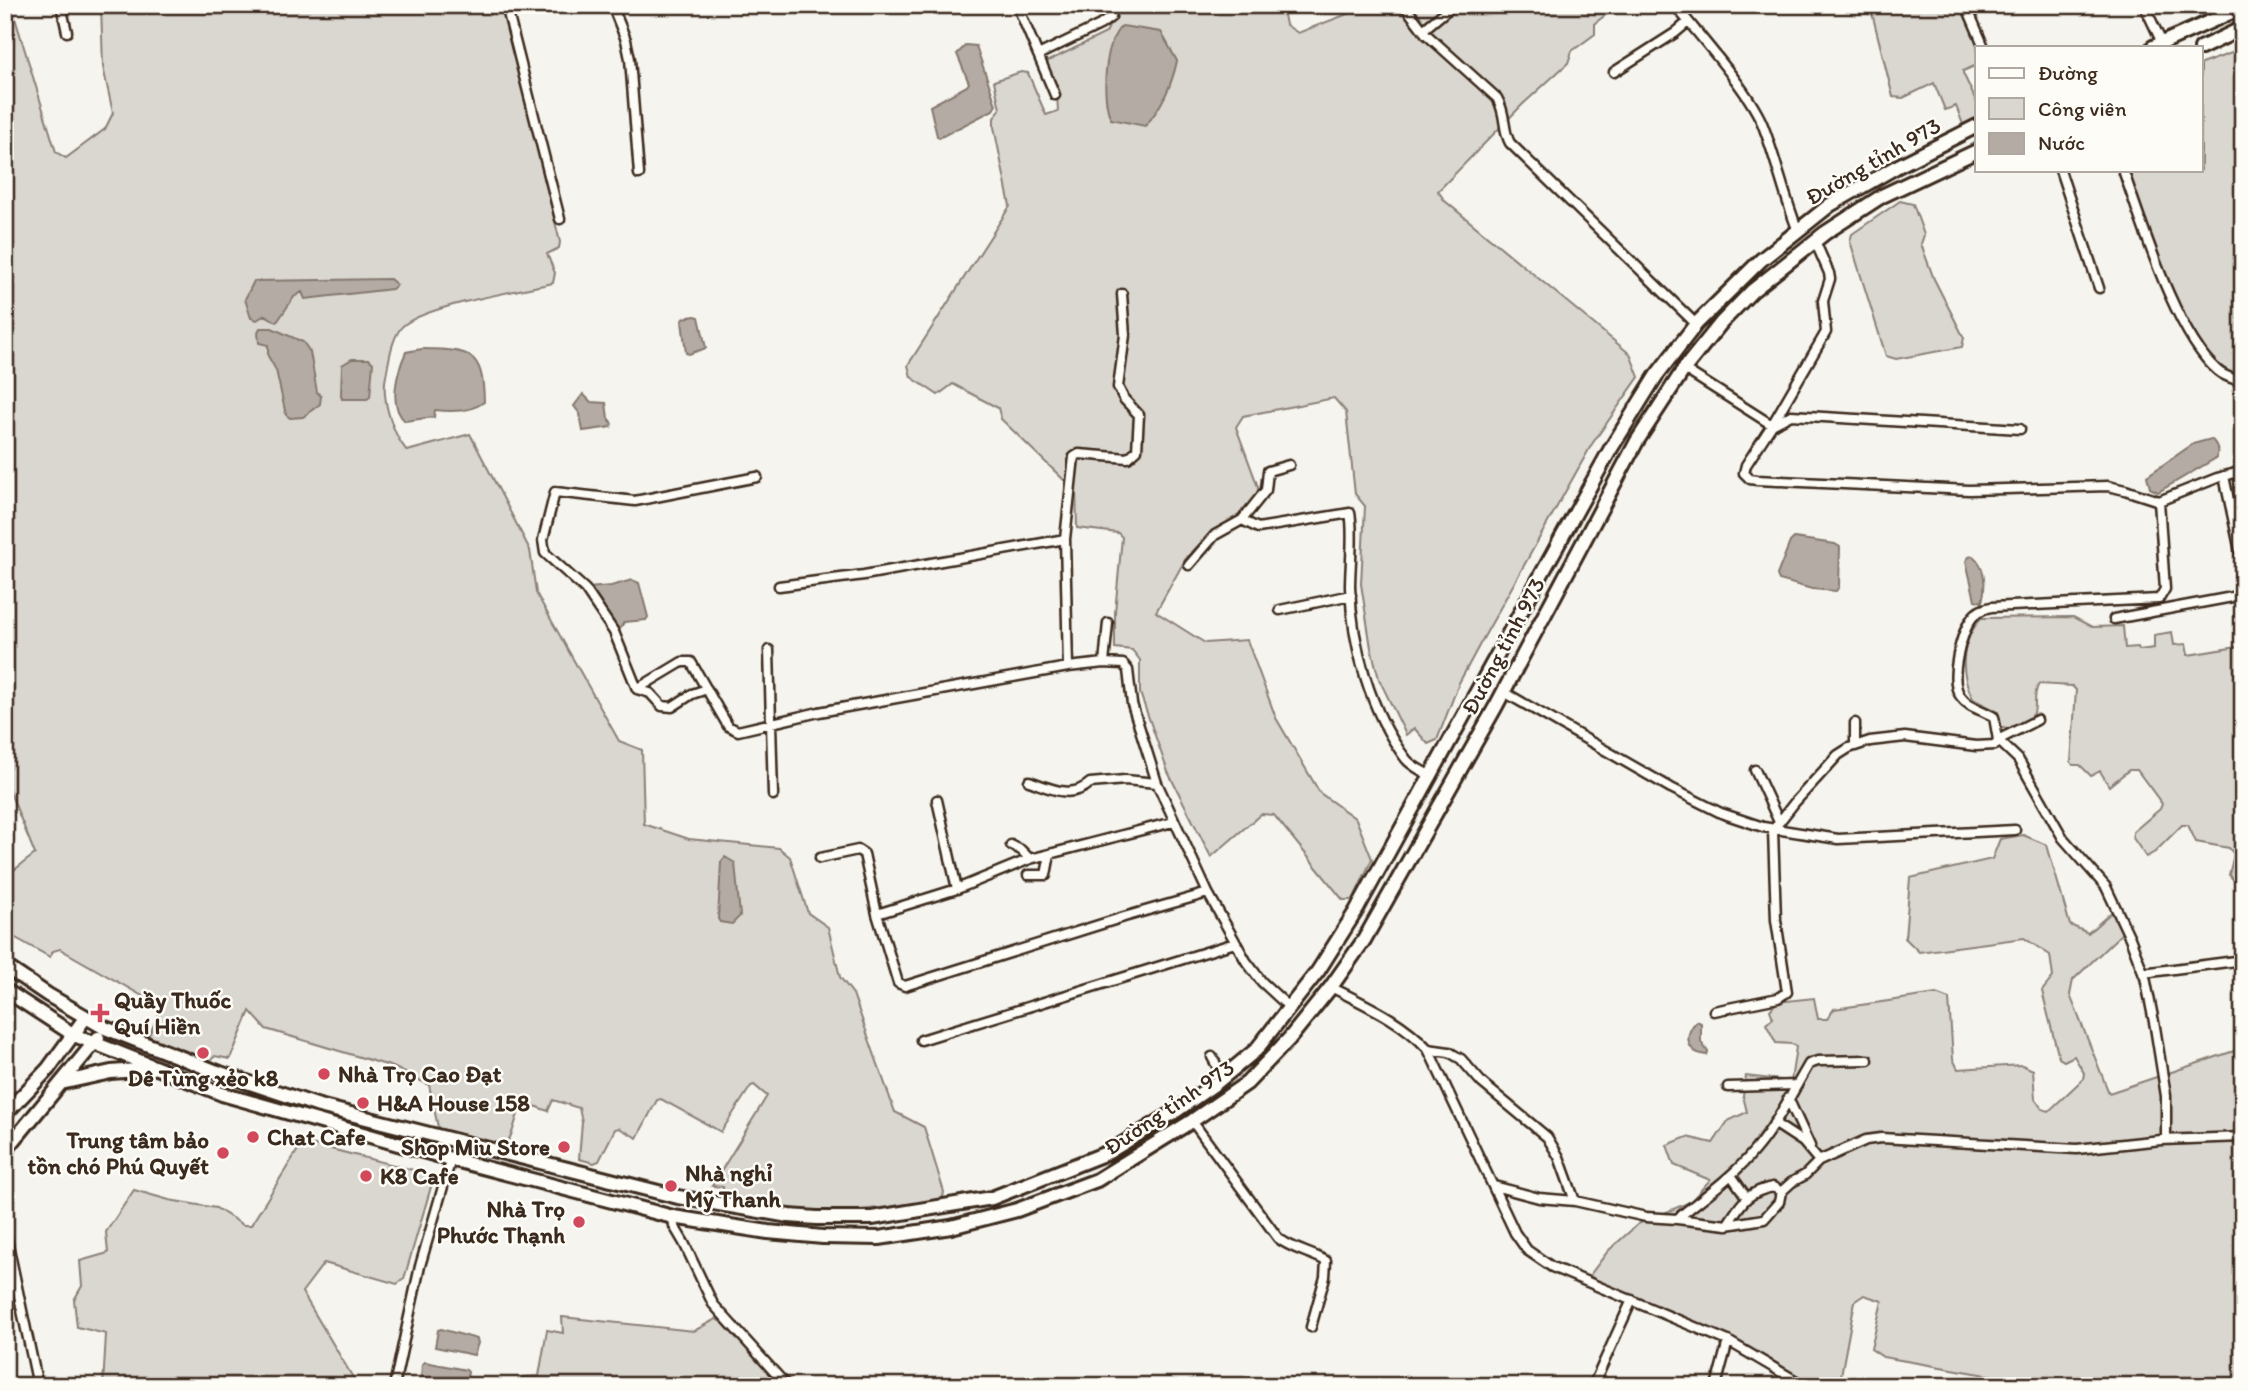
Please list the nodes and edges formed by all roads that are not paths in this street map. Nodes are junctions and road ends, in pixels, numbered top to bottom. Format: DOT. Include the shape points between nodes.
graph roads {
  1 [pos="61,5"];
  2 [pos="506,5"];
  3 [pos="612,5"];
  4 [pos="1017,5"];
  5 [pos="1113,5"];
  6 [pos="1404,5"];
  7 [pos="1453,5"];
  8 [pos="1675,5"];
  9 [pos="1966,5"];
  10 [pos="2144,5"];
  11 [pos="2243,7"];
  12 [pos="1688,22"];
  13 [pos="2243,28"];
  14 [pos="1423,30"];
  15 [pos="67,32"];
  16 [pos="2158,45"];
  17 [pos="1984,46"];
  18 [pos="2202,48"];
  19 [pos="1038,55"];
  20 [pos="1614,72"];
  21 [pos="1055,95"];
  22 [pos="1975,127"];
  23 [pos="1975,152"];
  24 [pos="2061,172"];
  25 [pos="2124,172"];
  26 [pos="639,174"];
  27 [pos="560,219"];
  28 [pos="1798,231"];
  29 [pos="1815,241"];
  30 [pos="2099,288"];
  31 [pos="1122,294"];
  32 [pos="1696,324"];
  33 [pos="1684,369"];
  34 [pos="2243,382"];
  35 [pos="1772,425"];
  36 [pos="2020,429"];
  37 [pos="1289,465"];
  38 [pos="2243,471"];
  39 [pos="2224,476"];
  40 [pos="757,477"];
  41 [pos="2159,501"];
  42 [pos="1242,520"];
  43 [pos="1065,538"];
  44 [pos="1189,565"];
  45 [pos="2243,565"];
  46 [pos="779,586"];
  47 [pos="1351,595"];
  48 [pos="2243,595"];
  49 [pos="1280,610"];
  50 [pos="2114,619"];
  51 [pos="1108,623"];
  52 [pos="769,650"];
  53 [pos="1104,663"];
  54 [pos="1068,667"];
  55 [pos="637,689"];
  56 [pos="707,689"];
  57 [pos="1504,692"];
  58 [pos="2037,720"];
  59 [pos="771,722"];
  60 [pos="1855,723"];
  61 [pos="1998,740"];
  62 [pos="1855,746"];
  63 [pos="1755,770"];
  64 [pos="1432,777"];
  65 [pos="1029,780"];
  66 [pos="1157,783"];
  67 [pos="1451,784"];
  68 [pos="773,795"];
  69 [pos="937,800"];
  70 [pos="1173,822"];
  71 [pos="1779,822"];
  72 [pos="1773,830"];
  73 [pos="2015,830"];
  74 [pos="1011,845"];
  75 [pos="1050,854"];
  76 [pos="820,858"];
  77 [pos="1030,859"];
  78 [pos="1028,875"];
  79 [pos="957,889"];
  80 [pos="1208,893"];
  81 [pos="877,914"];
  82 [pos="1235,943"];
  83 [pos="2243,960"];
  84 [pos="5,966"];
  85 [pos="2143,973"];
  86 [pos="1331,987"];
  87 [pos="5,990"];
  88 [pos="1290,1008"];
  89 [pos="1714,1011"];
  90 [pos="85,1018"];
  91 [pos="105,1028"];
  92 [pos="74,1035"];
  93 [pos="921,1040"];
  94 [pos="95,1045"];
  95 [pos="1428,1049"];
  96 [pos="1212,1057"];
  97 [pos="1868,1060"];
  98 [pos="154,1068"];
  99 [pos="1223,1077"];
  100 [pos="61,1083"];
  101 [pos="1797,1085"];
  102 [pos="1728,1087"];
  103 [pos="1788,1098"];
  104 [pos="5,1114"];
  105 [pos="1192,1121"];
  106 [pos="1774,1123"];
  107 [pos="2243,1137"];
  108 [pos="2166,1139"];
  109 [pos="5,1151"];
  110 [pos="1812,1151"];
  111 [pos="447,1158"];
  112 [pos="1819,1161"];
  113 [pos="1731,1175"];
  114 [pos="1494,1186"];
  115 [pos="1782,1192"];
  116 [pos="678,1197"];
  117 [pos="1747,1198"];
  118 [pos="1575,1201"];
  119 [pos="673,1217"];
  120 [pos="1677,1219"];
  121 [pos="1727,1226"];
  122 [pos="5,1230"];
  123 [pos="1632,1300"];
  124 [pos="1311,1327"];
  125 [pos="1728,1341"];
  126 [pos="38,1386"];
  127 [pos="394,1386"];
  128 [pos="788,1386"];
  129 [pos="1593,1386"];
  130 [pos="1716,1386"];
  131 [pos="1805,1386"];
  1 -- 15 [label="street"];
  2 -- 27 [label="street"];
  3 -- 26 [label="street" via="630,59"];
  4 -- 19 [label="street"];
  5 -- 19 [label="street" via="1111,17 1100,25"];
  6 -- 14 [label="street"];
  7 -- 14 [label="street"];
  8 -- 12 [label="street"];
  9 -- 17 [label="street"];
  10 -- 16 [label="street"];
  11 -- 16 [label="main road"];
  12 -- 20 [label="street"];
  12 -- 28 [label="street" via="1750,101"];
  13 -- 18 [label="main road"];
  14 -- 32 [label="street" via="1497,98 1510,143"];
  19 -- 21 [label="street"];
  22 -- 28 [label="main road, Đường tỉnh 973" via="1896,166 1830,205"];
  23 -- 29 [label="main road, Đường tỉnh 973" via="1882,197"];
  24 -- 30 [label="street"];
  25 -- 34 [label="street" via="2158,266 2194,342 2218,371"];
  28 -- 32 [label="main road, Đường tỉnh 973"];
  29 -- 33 [label="main road, Đường tỉnh 973" via="1752,290"];
  29 -- 35 [label="street" via="1830,279 1823,301 1826,332"];
  31 -- 43 [label="street" via="1125,335 1118,387 1139,415 1137,450 1128,458 1074,457"];
  32 -- 64 [label="main road, Đường tỉnh 973" via="1656,376 1610,450"];
  33 -- 35 [label="street"];
  33 -- 57 [label="main road, Đường tỉnh 973" via="1637,441"];
  35 -- 36 [label="street" via="1791,415"];
  35 -- 41 [label="street" via="1746,465 1744,473 1750,479 1969,490 2108,486"];
  37 -- 42 [label="street" via="1268,471 1266,490"];
  38 -- 39 [label="street"];
  39 -- 41 [label="street"];
  39 -- 45 [label="street"];
  40 -- 55 [label="street" via="635,501 555,492 543,540 545,553 585,589 614,632"];
  41 -- 61 [label="street" via="2165,589 2159,599 1991,607 1972,618 1961,642 1955,683 1961,698 1994,718"];
  42 -- 44 [label="street" via="1215,535"];
  42 -- 47 [label="street" via="1261,527 1350,513"];
  43 -- 46 [label="street"];
  43 -- 54 [label="street"];
  47 -- 49 [label="street"];
  47 -- 64 [label="street" via="1361,657 1378,710 1407,761"];
  48 -- 50 [label="street"];
  51 -- 53 [label="street"];
  52 -- 59 [label="street"];
  53 -- 54 [label="street"];
  53 -- 66 [label="street" via="1119,663 1128,670 1132,704"];
  54 -- 59 [label="street"];
  55 -- 56 [label="street" via="650,693 662,706 672,707"];
  55 -- 56 [label="street" via="687,660"];
  56 -- 59 [label="street" via="733,730"];
  57 -- 67 [label="main road, Đường tỉnh 973"];
  57 -- 72 [label="street" via="1671,788 1721,813"];
  58 -- 61 [label="street"];
  59 -- 68 [label="street"];
  60 -- 62 [label="street"];
  61 -- 62 [label="street" via="1985,747 1905,737"];
  61 -- 85 [label="street" via="2018,759 2063,838 2106,887"];
  62 -- 71 [label="street" via="1839,755"];
  63 -- 71 [label="street"];
  64 -- 67 [label="main road"];
  64 -- 88 [label="main road, Đường tỉnh 973" via="1356,911"];
  65 -- 66 [label="street" via="1071,792 1090,783"];
  66 -- 70 [label="street"];
  67 -- 86 [label="main road, Đường tỉnh 973" via="1364,940"];
  69 -- 79 [label="street"];
  70 -- 75 [label="street"];
  70 -- 80 [label="street"];
  71 -- 72 [label="street"];
  72 -- 73 [label="street" via="1838,839"];
  72 -- 89 [label="street" via="1776,920 1787,992 1778,998"];
  74 -- 77 [label="street"];
  75 -- 77 [label="street"];
  75 -- 78 [label="street" via="1046,874"];
  76 -- 81 [label="street" via="864,854"];
  77 -- 79 [label="street"];
  79 -- 81 [label="street"];
  80 -- 81 [label="street" via="905,986 898,983"];
  80 -- 82 [label="street"];
  82 -- 88 [label="street" via="1262,982"];
  82 -- 93 [label="street"];
  83 -- 85 [label="street"];
  84 -- 90 [label="main road, Đường tỉnh 973"];
  85 -- 108 [label="street" via="2166,1096"];
  86 -- 95 [label="street" via="1404,1027"];
  86 -- 105 [label="main road, Đường tỉnh 973" via="1247,1083"];
  87 -- 92 [label="main road, Đường tỉnh 973"];
  88 -- 99 [label="main road, Đường tỉnh 973" via="1256,1050"];
  90 -- 91 [label="main road, Đường tỉnh 973"];
  90 -- 92 [label="main road"];
  91 -- 94 [label="main road"];
  91 -- 116 [label="main road, Đường tỉnh 973" via="268,1090"];
  92 -- 94 [label="main road, Đường tỉnh 973"];
  92 -- 104 [label="main road"];
  94 -- 98 [label="main road, Đường tỉnh 973"];
  94 -- 100 [label="main road"];
  95 -- 114 [label="street"];
  95 -- 118 [label="street" via="1461,1059 1482,1083 1547,1137"];
  96 -- 99 [label="street"];
  97 -- 101 [label="street" via="1809,1064"];
  98 -- 100 [label="main road"];
  98 -- 111 [label="main road, Đường tỉnh 973" via="267,1109"];
  99 -- 116 [label="main road, Đường tỉnh 973" via="1109,1152 992,1198 872,1217 817,1218"];
  100 -- 109 [label="main road"];
  101 -- 102 [label="street"];
  101 -- 103 [label="street"];
  103 -- 106 [label="street"];
  103 -- 110 [label="street"];
  105 -- 119 [label="main road, Đường tỉnh 973" via="1097,1180 1017,1210 951,1227 879,1238 823,1237"];
  105 -- 124 [label="street" via="1278,1237 1326,1261"];
  106 -- 110 [label="street"];
  106 -- 113 [label="street"];
  107 -- 108 [label="street"];
  108 -- 112 [label="street" via="2077,1149 1881,1138"];
  110 -- 112 [label="street"];
  111 -- 119 [label="main road, Đường tỉnh 973"];
  111 -- 127 [label="street"];
  112 -- 115 [label="street"];
  113 -- 117 [label="street"];
  113 -- 120 [label="street"];
  114 -- 118 [label="street" via="1539,1198"];
  114 -- 123 [label="street" via="1527,1250 1552,1267"];
  115 -- 117 [label="street" via="1773,1187"];
  115 -- 121 [label="street" via="1764,1219"];
  116 -- 119 [label="main road"];
  117 -- 121 [label="street"];
  118 -- 120 [label="street"];
  119 -- 128 [label="street" via="713,1304"];
  120 -- 121 [label="street"];
  122 -- 126 [label="street"];
  123 -- 125 [label="street"];
  123 -- 129 [label="street"];
  125 -- 130 [label="street"];
  125 -- 131 [label="street"];
}
